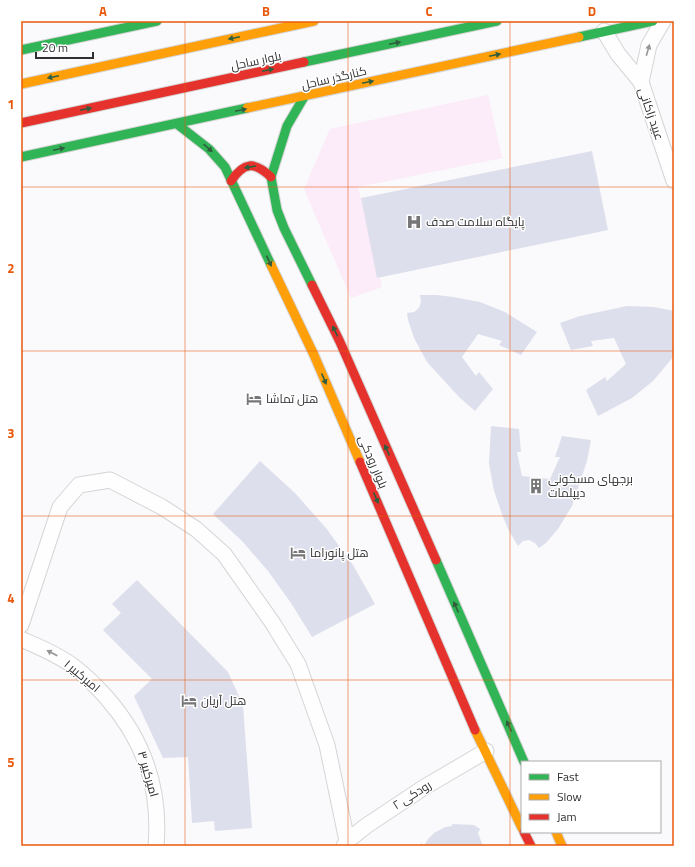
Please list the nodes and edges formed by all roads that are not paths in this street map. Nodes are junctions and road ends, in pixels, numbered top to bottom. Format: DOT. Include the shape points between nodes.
graph roads {
  1 [pos="157,21"];
  2 [pos="314,21"];
  3 [pos="497,21"];
  4 [pos="653,21"];
  5 [pos="664,21"];
  6 [pos="604,32"];
  7 [pos="21,50"];
  8 [pos="641,82"];
  9 [pos="21,84"];
  10 [pos="304,97"];
  11 [pos="21,123"];
  12 [pos="177,124"];
  13 [pos="21,157"];
  14 [pos="271,176"];
  15 [pos="674,181"];
  16 [pos="231,182"];
  17 [pos="21,625"];
  18 [pos="21,639"];
  19 [pos="130,728"];
  20 [pos="486,751"];
  21 [pos="524,761"];
  22 [pos="521,826"];
  23 [pos="524,833"];
  24 [pos="556,833"];
  25 [pos="345,844"];
  26 [pos="156,846"];
  27 [pos="530,846"];
  28 [pos="562,846"];
  1 -- 7 [label="main road"];
  2 -- 9 [label="main road, one-way"];
  11 -- 3 [label="main road, بلوار ساحل, one-way"];
  4 -- 6 [label="main road, کنارگذر ساحل"];
  8 -- 5 [label="street, one-way" via="649,45"];
  6 -- 8 [label="street, عبید زاکانی"];
  10 -- 6 [label="main road, کنارگذر ساحل, one-way"];
  8 -- 15 [label="street, عبید زاکانی"];
  12 -- 10 [label="main road, کنارگذر ساحل, one-way"];
  10 -- 14 [label="main road, بلوار رودکی" via="286,126"];
  13 -- 12 [label="main road, کنارگذر ساحل, one-way"];
  12 -- 16 [label="main road, بلوار رودکی, one-way" via="217,156"];
  14 -- 16 [label="main road, one-way" via="263,168 255,165 238,171"];
  21 -- 14 [label="main road, بلوار رودکی, one-way" via="340,342 284,228 277,210"];
  16 -- 20 [label="main road, بلوار رودکی, one-way" via="314,355"];
  17 -- 25 [label="street" via="60,507 79,485 110,480 191,525 224,554 298,664 328,745"];
  19 -- 18 [label="street, امیرکبیر ۱, one-way" via="96,686 73,666"];
  19 -- 26 [label="street, امیرکبیر ۳" via="148,767 154,788 157,810"];
  20 -- 22 [label="main road, بلوار رودکی"];
  20 -- 25 [label="street, رودکی ۲" via="423,788 366,826"];
  23 -- 27 [label="main road"];
  24 -- 28 [label="main road"];
}
